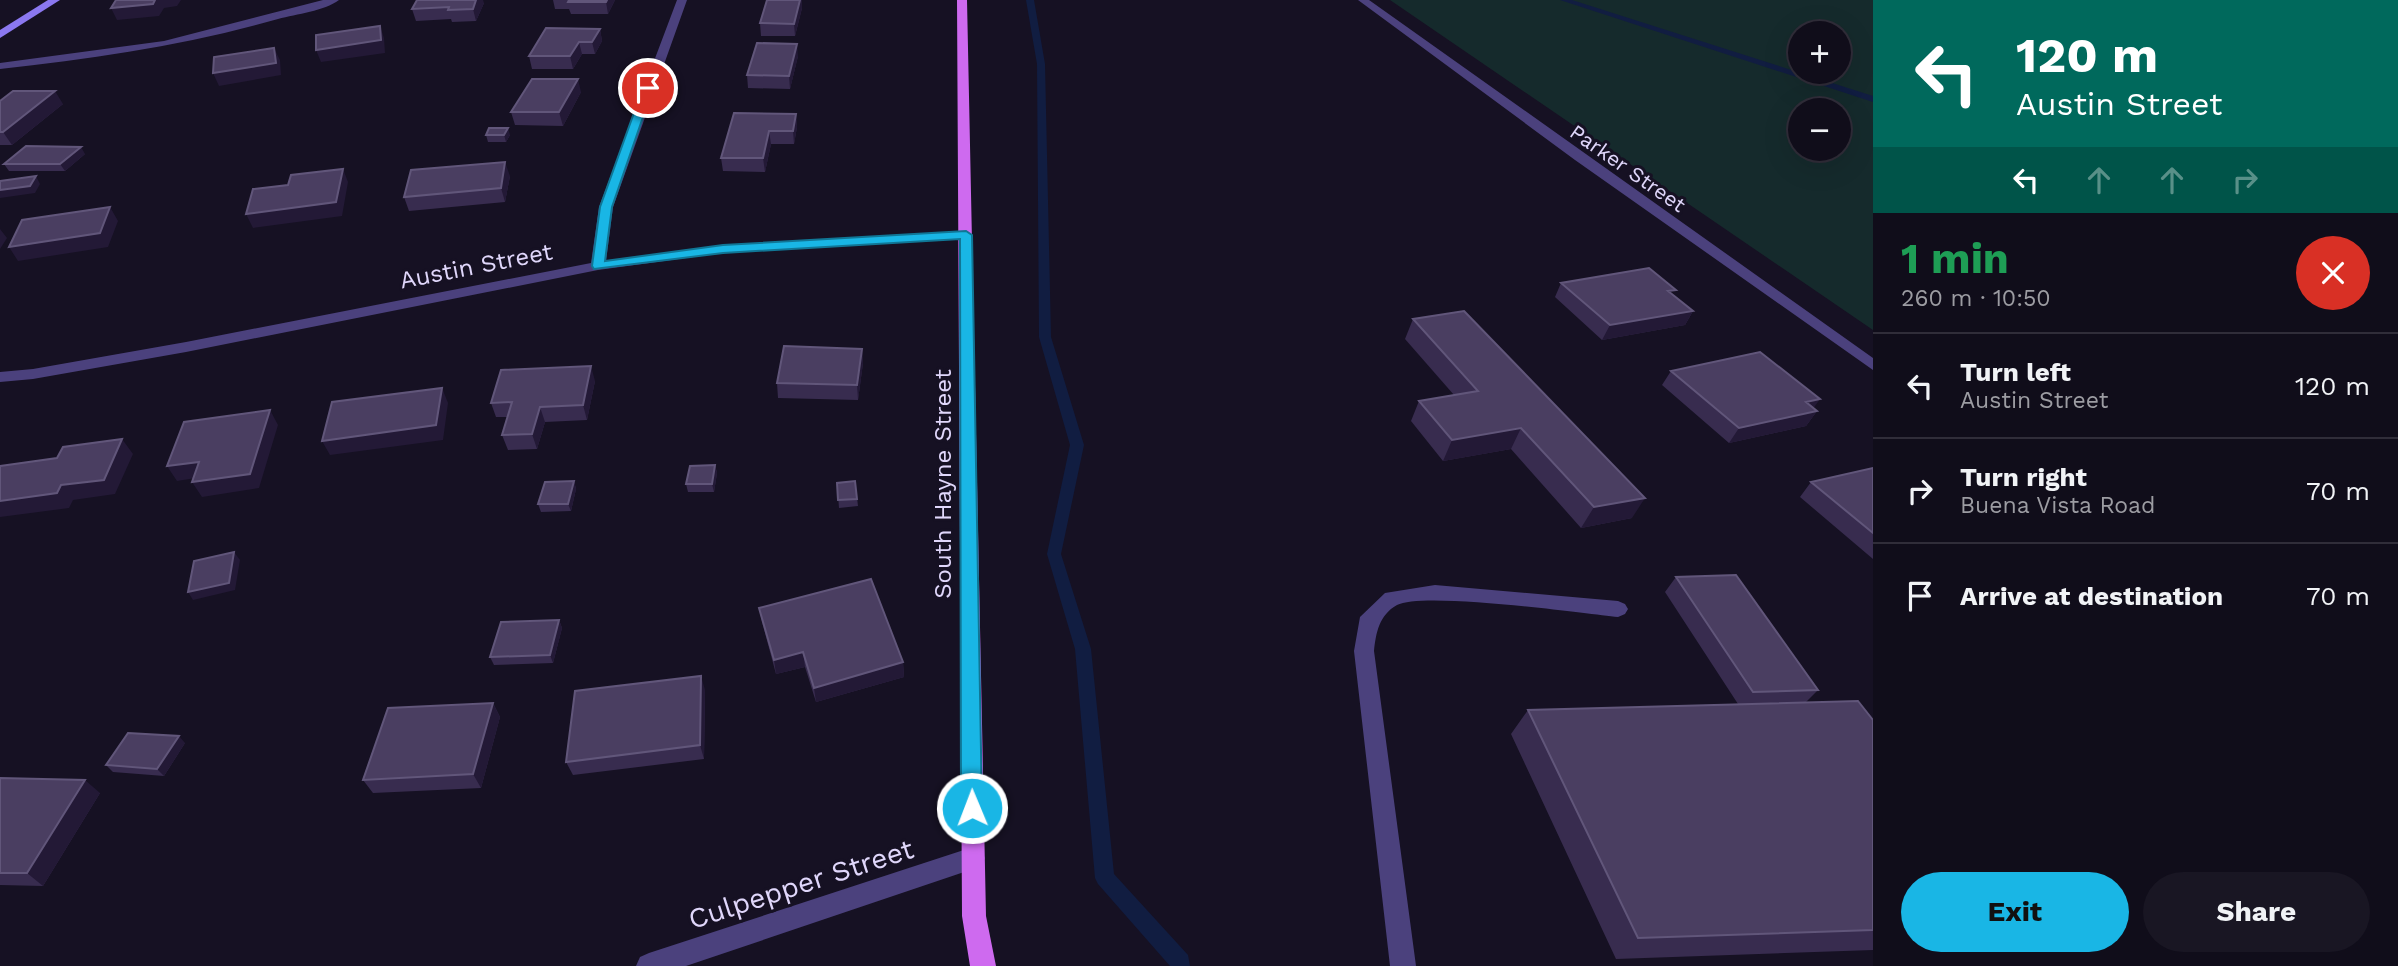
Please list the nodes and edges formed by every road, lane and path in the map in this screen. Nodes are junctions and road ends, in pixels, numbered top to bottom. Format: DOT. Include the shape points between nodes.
graph roads {
  1 [pos="55,0"];
  2 [pos="334,0"];
  3 [pos="682,0"];
  4 [pos="962,0"];
  5 [pos="1363,0"];
  6 [pos="0,35"];
  7 [pos="0,66"];
  8 [pos="966,235"];
  9 [pos="598,266"];
  10 [pos="1873,365"];
  11 [pos="0,377"];
  12 [pos="1618,609"];
  13 [pos="973,858"];
  14 [pos="649,966"];
  15 [pos="983,966"];
  16 [pos="1403,966"];
  1 -- 6 [label="street"];
  2 -- 7 [label="street" via="166,43"];
  3 -- 9 [label="street" via="606,207"];
  4 -- 8 [label="main road, South Hayne Street"];
  5 -- 10 [label="street, Parker Street"];
  8 -- 9 [label="street, Austin Street" via="723,249"];
  8 -- 13 [label="main road, South Hayne Street"];
  9 -- 11 [label="street, Austin Street" via="186,347"];
  12 -- 16 [label="street" via="1435,593 1392,598 1367,622 1364,651"];
  13 -- 14 [label="street, Culpepper Street"];
  13 -- 15 [label="main road, South Hayne Street" via="974,916"];
}
